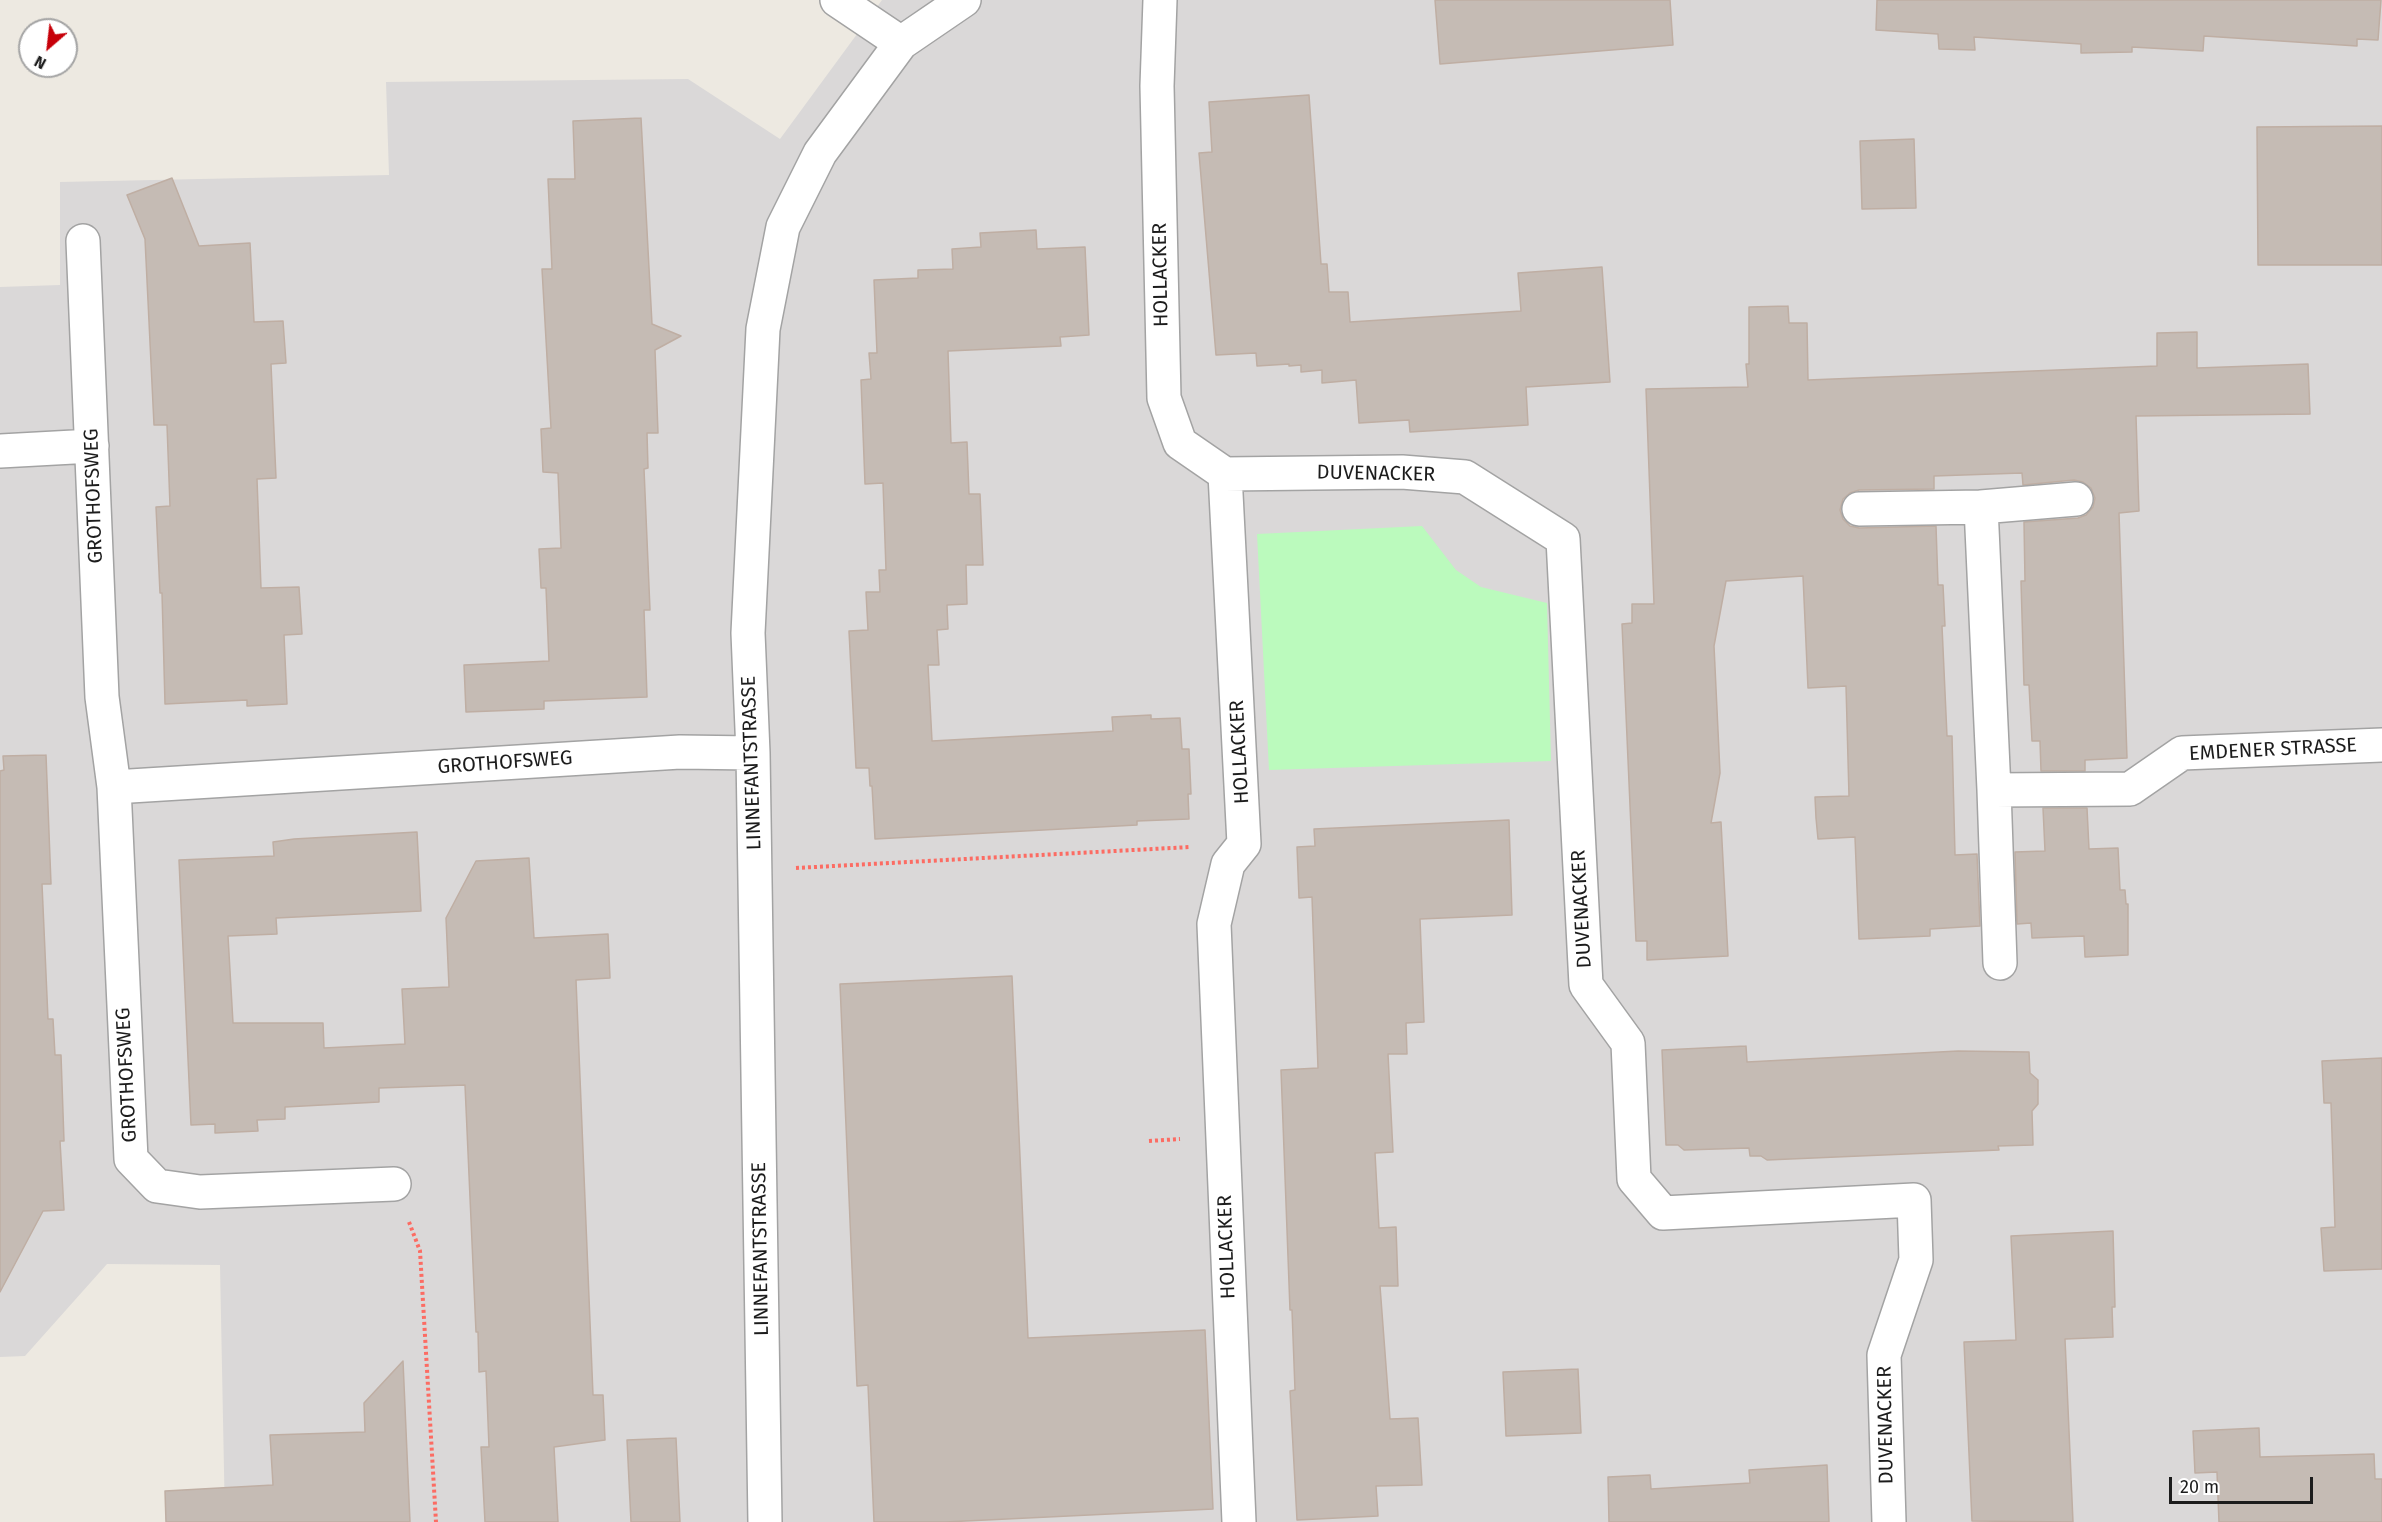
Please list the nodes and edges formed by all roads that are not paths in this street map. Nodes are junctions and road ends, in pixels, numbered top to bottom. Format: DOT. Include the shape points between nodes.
graph roads {
  1 [pos="837,0"];
  2 [pos="964,0"];
  3 [pos="1160,0"];
  4 [pos="901,43"];
  5 [pos="83,241"];
  6 [pos="92,446"];
  7 [pos="0,451"];
  8 [pos="1225,474"];
  9 [pos="2076,499"];
  10 [pos="1981,507"];
  11 [pos="1859,509"];
  12 [pos="2382,745"];
  13 [pos="753,753"];
  14 [pos="114,787"];
  15 [pos="1994,790"];
  16 [pos="2000,963"];
  17 [pos="394,1184"];
  18 [pos="765,1522"];
  19 [pos="1239,1522"];
  20 [pos="1889,1522"];
  1 -- 4 [label="street"];
  2 -- 4 [label="street, LINNEFANTSTRASSE"];
  3 -- 8 [label="street, HOLLACKER" via="1157,86 1164,399 1180,443"];
  4 -- 13 [label="street, LINNEFANTSTRASSE" via="820,153 783,226 763,329 748,633"];
  5 -- 6 [label="street, GROTHOFSWEG"];
  6 -- 7 [label="street"];
  6 -- 14 [label="street, GROTHOFSWEG" via="102,697"];
  8 -- 19 [label="street, HOLLACKER" via="1244,844 1228,864 1214,924"];
  8 -- 20 [label="street, DUVENACKER" via="1401,472 1465,477 1563,539 1586,985 1628,1043 1634,1179 1664,1213 1914,1200 1916,1260 1884,1355"];
  9 -- 10 [label="street"];
  10 -- 11 [label="street"];
  10 -- 15 [label="street"];
  12 -- 15 [label="street, EMDENER STRASSE" via="2182,753 2130,789"];
  13 -- 14 [label="street, GROTHOFSWEG" via="680,752"];
  13 -- 18 [label="street, LINNEFANTSTRASSE"];
  14 -- 17 [label="street, GROTHOFSWEG" via="131,1159 157,1186 200,1192"];
  15 -- 16 [label="street"];
}
